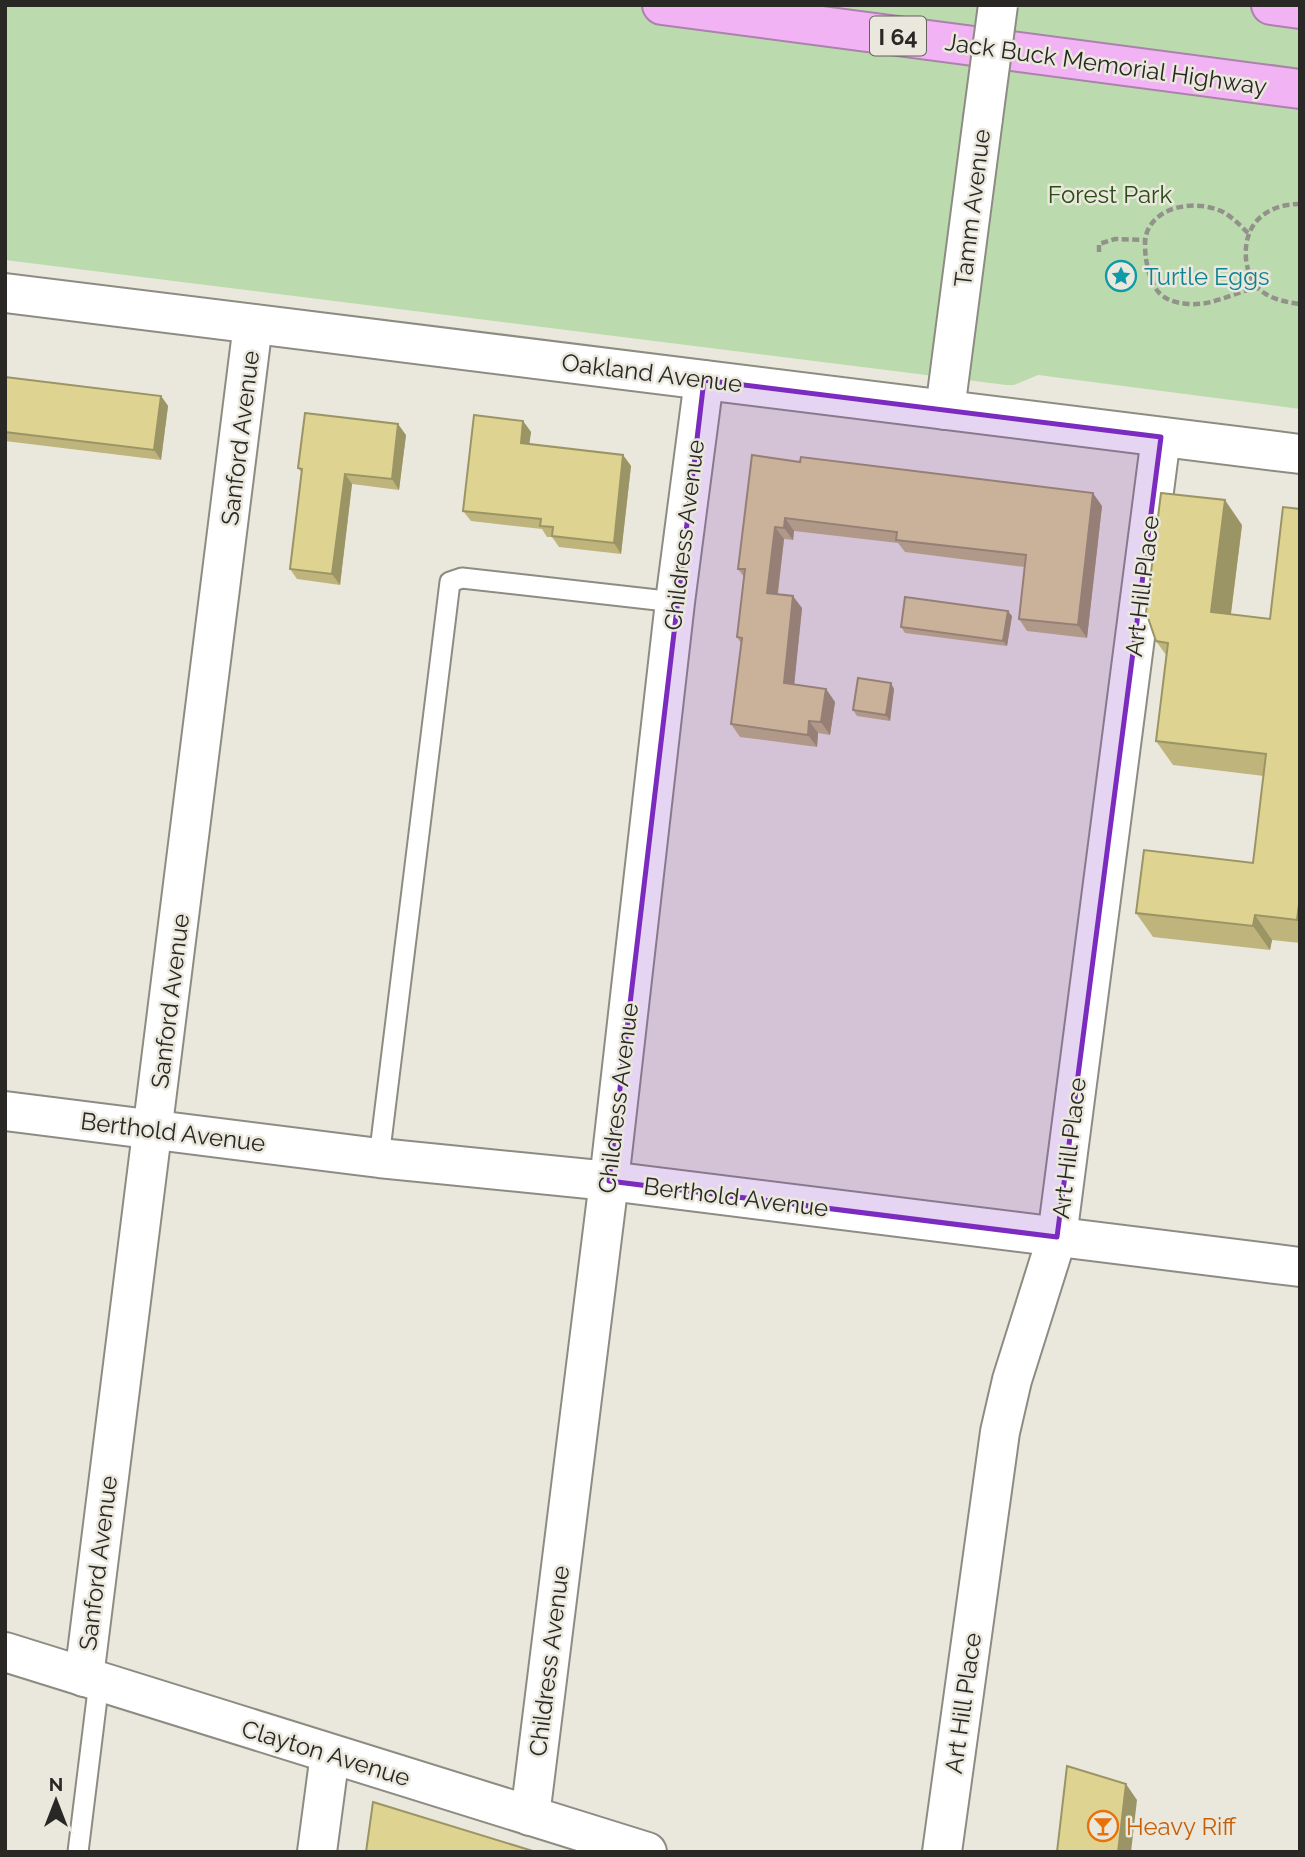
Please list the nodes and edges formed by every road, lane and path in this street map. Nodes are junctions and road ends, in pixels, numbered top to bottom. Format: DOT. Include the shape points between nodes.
graph roads {
  1 [pos="662,5"];
  2 [pos="998,5"];
  3 [pos="1270,5"];
  4 [pos="1300,9"];
  5 [pos="1300,89"];
  6 [pos="1300,204"];
  7 [pos="1248,233"];
  8 [pos="1145,240"];
  9 [pos="1099,252"];
  10 [pos="1257,288"];
  11 [pos="5,293"];
  12 [pos="1300,304"];
  13 [pos="253,324"];
  14 [pos="704,380"];
  15 [pos="945,410"];
  16 [pos="1161,437"];
  17 [pos="1300,454"];
  18 [pos="675,602"];
  19 [pos="5,1111"];
  20 [pos="154,1130"];
  21 [pos="379,1158"];
  22 [pos="609,1181"];
  23 [pos="1057,1237"];
  24 [pos="1300,1267"];
  25 [pos="5,1652"];
  26 [pos="92,1680"];
  27 [pos="330,1754"];
  28 [pos="530,1816"];
  29 [pos="78,1852"];
  30 [pos="317,1852"];
  31 [pos="648,1852"];
  32 [pos="943,1852"];
  1 -- 5 [label="highway, Jack Buck Memorial Highway / I 64"];
  2 -- 15 [label="street, Tamm Avenue, bridge"];
  3 -- 4 [label="highway"];
  6 -- 7 [label="path" via="1274,208"];
  7 -- 8 [label="path" via="1222,212 1193,205 1163,214 1152,223"];
  7 -- 10 [label="path" via="1247,265"];
  8 -- 9 [label="path" via="1106,240 1099,244"];
  8 -- 10 [label="path" via="1153,286 1172,301 1205,304"];
  10 -- 12 [label="path"];
  11 -- 13 [label="street, Oakland Avenue"];
  13 -- 14 [label="street, Oakland Avenue"];
  13 -- 20 [label="street, Sanford Avenue"];
  14 -- 15 [label="street, Oakland Avenue"];
  14 -- 18 [label="street, Childress Avenue"];
  15 -- 16 [label="street, Oakland Avenue"];
  16 -- 17 [label="street, Oakland Avenue"];
  16 -- 23 [label="street, Art Hill Place"];
  18 -- 21 [label="lane" via="462,578 450,582"];
  18 -- 22 [label="street, Childress Avenue"];
  19 -- 20 [label="street, Berthold Avenue"];
  20 -- 21 [label="street, Berthold Avenue"];
  20 -- 26 [label="street, Sanford Avenue"];
  21 -- 22 [label="street, Berthold Avenue"];
  22 -- 23 [label="street, Berthold Avenue"];
  22 -- 28 [label="street, Childress Avenue"];
  23 -- 24 [label="street, Berthold Avenue"];
  23 -- 32 [label="street, Art Hill Place" via="1000,1432"];
  25 -- 26 [label="street, Clayton Avenue"];
  26 -- 27 [label="street, Clayton Avenue"];
  26 -- 29 [label="lane"];
  27 -- 28 [label="street, Clayton Avenue"];
  27 -- 30 [label="street"];
  28 -- 31 [label="street, Clayton Avenue"];
}
